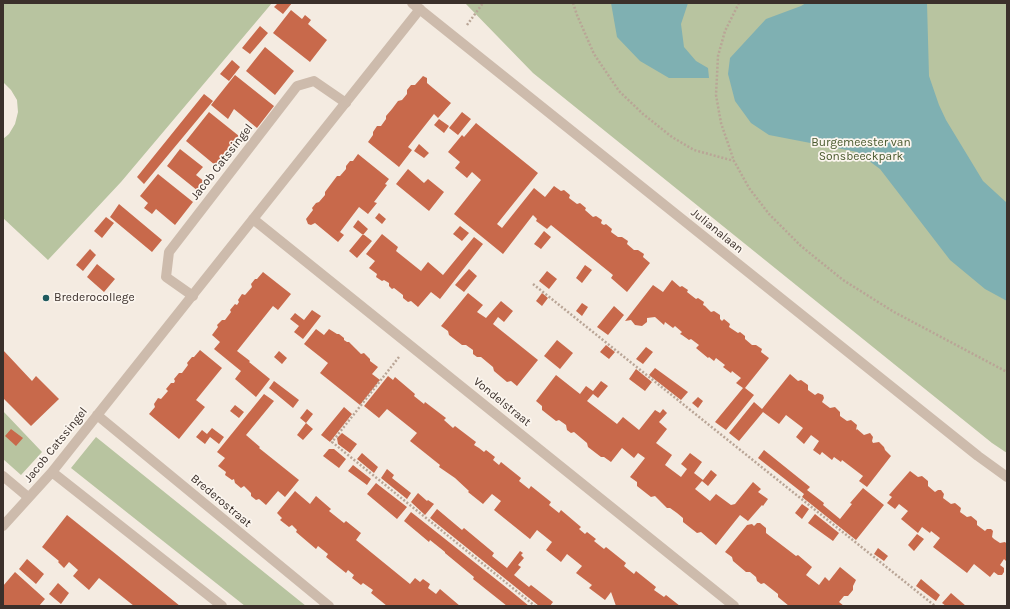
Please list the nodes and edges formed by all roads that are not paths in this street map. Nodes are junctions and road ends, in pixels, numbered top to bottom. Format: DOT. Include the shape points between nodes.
graph roads {
  1 [pos="416,6"];
  2 [pos="346,103"];
  3 [pos="253,219"];
  4 [pos="193,296"];
  5 [pos="97,415"];
  6 [pos="52,472"];
  7 [pos="3,476"];
  8 [pos="1007,477"];
  9 [pos="28,497"];
  10 [pos="3,526"];
  11 [pos="222,606"];
  12 [pos="328,606"];
  13 [pos="734,606"];
  1 -- 2 [label="street, Jacob Catssingel"];
  1 -- 8 [label="street, Julianalaan"];
  2 -- 3 [label="street, Jacob Catssingel"];
  2 -- 4 [label="street, Jacob Catssingel" via="314,81 297,86 169,252 166,277"];
  3 -- 4 [label="street, Jacob Catssingel"];
  3 -- 13 [label="street, Vondelstraat"];
  4 -- 5 [label="street, Jacob Catssingel"];
  5 -- 6 [label="street, Jacob Catssingel"];
  5 -- 12 [label="street, Brederostraat"];
  6 -- 9 [label="street, Jacob Catssingel"];
  6 -- 11 [label="street"];
  7 -- 9 [label="street, Jacob Catssingel"];
  9 -- 10 [label="street, Jacob Catssingel"];
}
